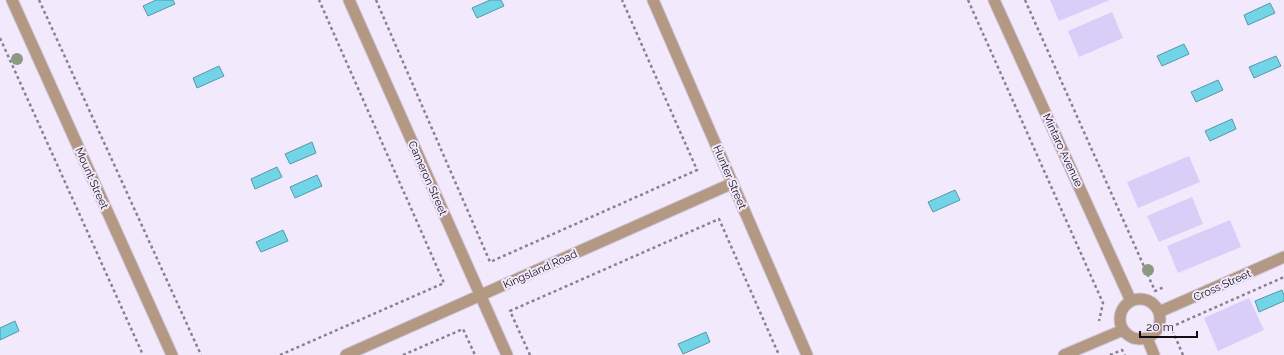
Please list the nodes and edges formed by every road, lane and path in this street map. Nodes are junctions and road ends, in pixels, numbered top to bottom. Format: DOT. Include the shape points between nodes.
graph roads {
  1 [pos="12,0"];
  2 [pos="39,0"];
  3 [pos="319,0"];
  4 [pos="349,0"];
  5 [pos="376,0"];
  6 [pos="622,0"];
  7 [pos="653,0"];
  8 [pos="968,0"];
  9 [pos="994,0"];
  10 [pos="1025,0"];
  11 [pos="0,38"];
  12 [pos="733,183"];
  13 [pos="1284,257"];
  14 [pos="1284,277"];
  15 [pos="1164,288"];
  16 [pos="480,296"];
  17 [pos="1131,301"];
  18 [pos="1159,312"];
  19 [pos="1099,321"];
  20 [pos="1123,330"];
  21 [pos="1147,338"];
  22 [pos="142,355"];
  23 [pos="172,355"];
  24 [pos="201,355"];
  25 [pos="280,355"];
  26 [pos="346,355"];
  27 [pos="403,355"];
  28 [pos="475,355"];
  29 [pos="507,355"];
  30 [pos="530,355"];
  31 [pos="779,355"];
  32 [pos="807,355"];
  33 [pos="1064,355"];
  34 [pos="1110,355"];
  35 [pos="1125,355"];
  36 [pos="1154,355"];
  37 [pos="1183,355"];
  1 -- 23 [label="street, Mount Street"];
  2 -- 24 [label="path"];
  3 -- 25 [label="path" via="444,283"];
  4 -- 16 [label="street, Cameron Street"];
  5 -- 6 [label="path" via="490,262 697,170"];
  7 -- 12 [label="street, Hunter Street"];
  8 -- 19 [label="path" via="1103,303"];
  9 -- 17 [label="street, Mintaro Avenue"];
  10 -- 15 [label="path" via="1155,291"];
  11 -- 22 [label="path"];
  12 -- 16 [label="street, Kingsland Road"];
  12 -- 32 [label="street, Hunter Street"];
  13 -- 18 [label="street, Cross Street"];
  14 -- 37 [label="path" via="1171,327"];
  16 -- 26 [label="street, Kingsland Road"];
  16 -- 29 [label="street, Cameron Street"];
  17 -- 18 [label="street" via="1144,299 1151,302"];
  17 -- 20 [label="street" via="1122,310 1120,317"];
  18 -- 21 [label="street" via="1160,319 1156,330"];
  20 -- 21 [label="street" via="1134,338"];
  20 -- 33 [label="street"];
  21 -- 36 [label="street"];
  27 -- 28 [label="path" via="463,329"];
  30 -- 31 [label="path" via="510,311 719,219"];
  34 -- 35 [label="path" via="1122,350"];
}
